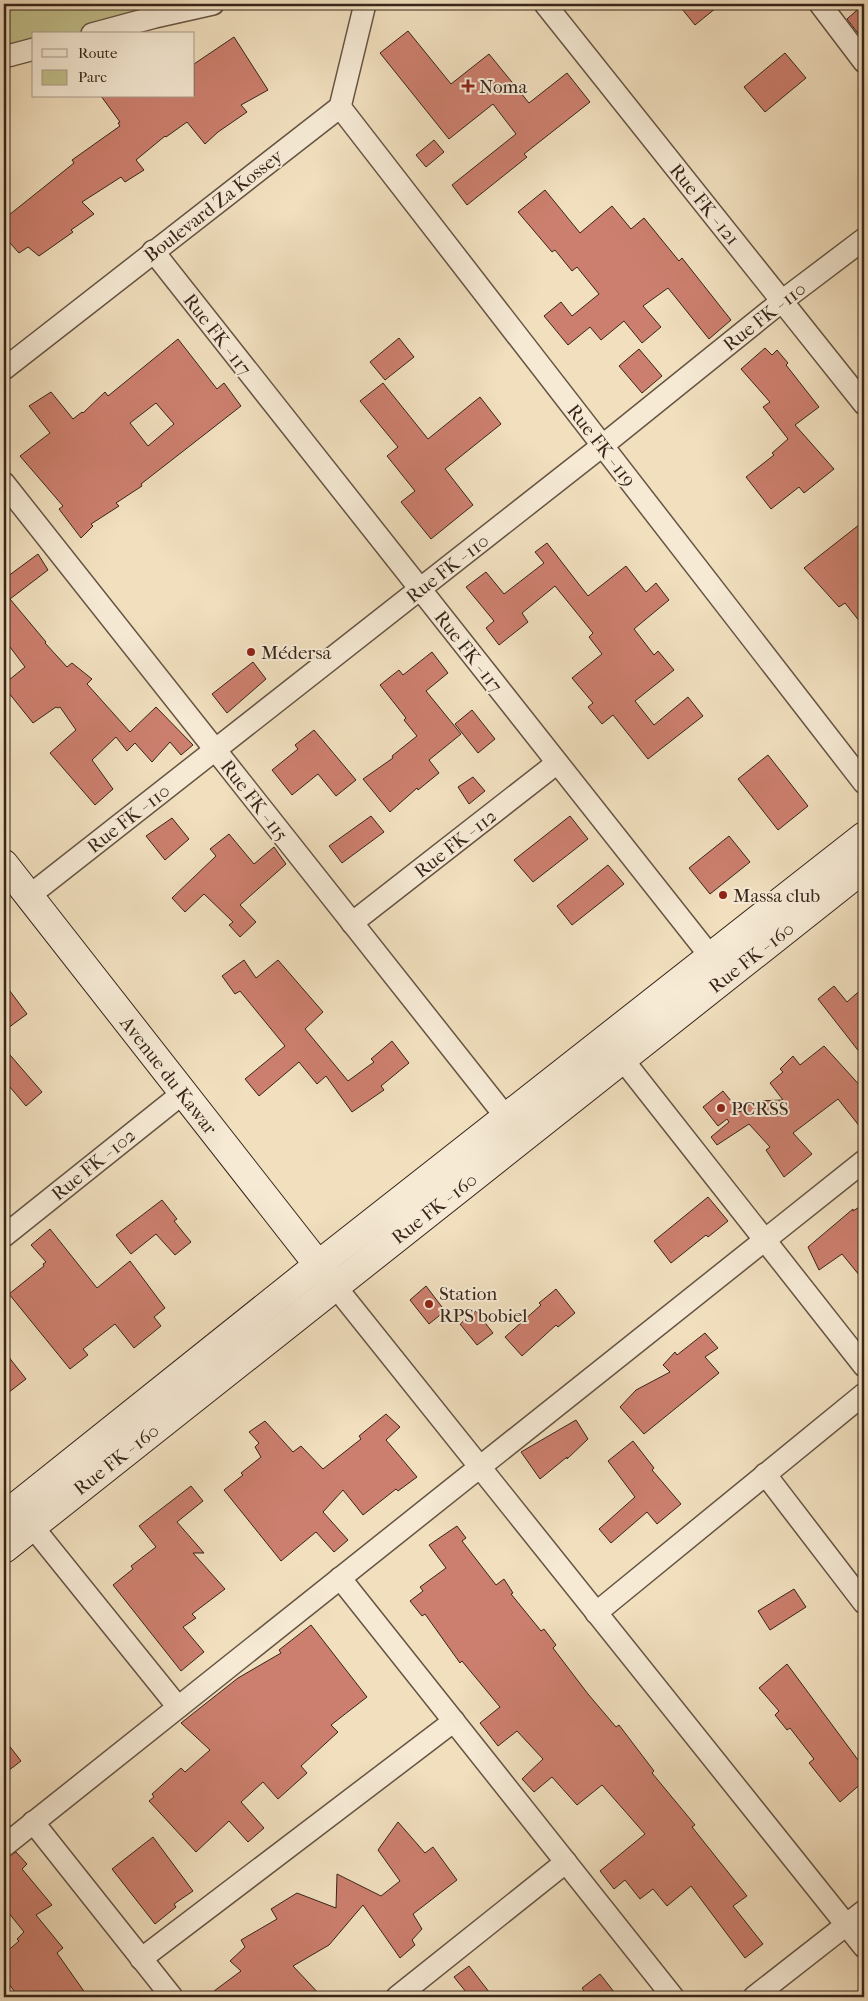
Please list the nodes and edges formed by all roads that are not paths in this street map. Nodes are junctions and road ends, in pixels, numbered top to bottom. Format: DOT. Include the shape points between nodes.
graph roads {
  1 [pos="214,4"];
  2 [pos="365,4"];
  3 [pos="545,4"];
  4 [pos="820,4"];
  5 [pos="151,10"];
  6 [pos="97,32"];
  7 [pos="32,51"];
  8 [pos="7,58"];
  9 [pos="864,62"];
  10 [pos="340,107"];
  11 [pos="864,239"];
  12 [pos="153,251"];
  13 [pos="782,301"];
  14 [pos="4,369"];
  15 [pos="864,404"];
  16 [pos="602,446"];
  17 [pos="4,482"];
  18 [pos="420,590"];
  19 [pos="215,750"];
  20 [pos="557,763"];
  21 [pos="864,784"];
  22 [pos="864,836"];
  23 [pos="4,864"];
  24 [pos="864,868"];
  25 [pos="29,896"];
  26 [pos="352,923"];
  27 [pos="711,957"];
  28 [pos="623,1060"];
  29 [pos="183,1093"];
  30 [pos="506,1117"];
  31 [pos="864,1161"];
  32 [pos="7,1227"];
  33 [pos="765,1240"];
  34 [pos="327,1276"];
  35 [pos="864,1366"];
  36 [pos="864,1394"];
  37 [pos="480,1467"];
  38 [pos="765,1474"];
  39 [pos="4,1516"];
  40 [pos="32,1526"];
  41 [pos="4,1549"];
  42 [pos="340,1578"];
  43 [pos="864,1602"];
  44 [pos="596,1613"];
  45 [pos="178,1707"];
  46 [pos="454,1721"];
  47 [pos="34,1822"];
  48 [pos="4,1846"];
  49 [pos="566,1862"];
  50 [pos="864,1911"];
  51 [pos="846,1925"];
  52 [pos="864,1947"];
  53 [pos="141,1959"];
  54 [pos="172,1997"];
  55 [pos="397,1997"];
  56 [pos="673,1997"];
  57 [pos="754,1997"];
  1 -- 5 [label="street"];
  2 -- 10 [label="street"];
  3 -- 13 [label="street, Rue FK - 121"];
  4 -- 9 [label="street"];
  5 -- 6 [label="street"];
  7 -- 8 [label="street"];
  10 -- 12 [label="street, Boulevard Za Kossey"];
  10 -- 16 [label="street, Rue FK - 119"];
  11 -- 13 [label="street, Rue FK - 110"];
  12 -- 14 [label="street, Boulevard Za Kossey"];
  12 -- 18 [label="street, Rue FK - 117"];
  13 -- 15 [label="street, Rue FK - 121"];
  13 -- 16 [label="street, Rue FK - 110"];
  16 -- 18 [label="street, Rue FK - 110"];
  16 -- 21 [label="street, Rue FK - 119"];
  17 -- 19 [label="street, Rue FK - 115"];
  18 -- 19 [label="street, Rue FK - 110"];
  18 -- 20 [label="street, Rue FK - 117"];
  19 -- 25 [label="street, Rue FK - 110"];
  19 -- 26 [label="street, Rue FK - 115"];
  20 -- 26 [label="street, Rue FK - 112"];
  20 -- 27 [label="street, Rue FK - 117"];
  22 -- 27 [label="main road, Rue FK - 160"];
  23 -- 25 [label="main road, Avenue du Kawar"];
  24 -- 28 [label="main road, Rue FK - 160"];
  25 -- 29 [label="main road, Avenue du Kawar"];
  26 -- 30 [label="street, Rue FK - 115"];
  27 -- 30 [label="main road, Rue FK - 160"];
  28 -- 33 [label="street"];
  28 -- 34 [label="main road, Rue FK - 160"];
  29 -- 32 [label="street, Rue FK - 102"];
  29 -- 34 [label="main road, Avenue du Kawar"];
  30 -- 34 [label="main road, Rue FK - 160"];
  31 -- 33 [label="street"];
  33 -- 35 [label="street"];
  33 -- 37 [label="street"];
  34 -- 37 [label="street"];
  34 -- 39 [label="main road, Rue FK - 160"];
  34 -- 40 [label="main road, Rue FK - 160"];
  36 -- 38 [label="street"];
  37 -- 42 [label="street"];
  37 -- 44 [label="street"];
  38 -- 43 [label="street"];
  38 -- 44 [label="street"];
  40 -- 41 [label="main road, Rue FK - 160"];
  40 -- 45 [label="street"];
  42 -- 45 [label="street"];
  42 -- 46 [label="street"];
  44 -- 51 [label="street"];
  45 -- 47 [label="street"];
  46 -- 49 [label="street"];
  46 -- 53 [label="street"];
  47 -- 48 [label="street"];
  47 -- 53 [label="street"];
  49 -- 55 [label="street"];
  49 -- 56 [label="street"];
  50 -- 51 [label="street"];
  51 -- 52 [label="street"];
  51 -- 57 [label="street"];
  53 -- 54 [label="street"];
}
